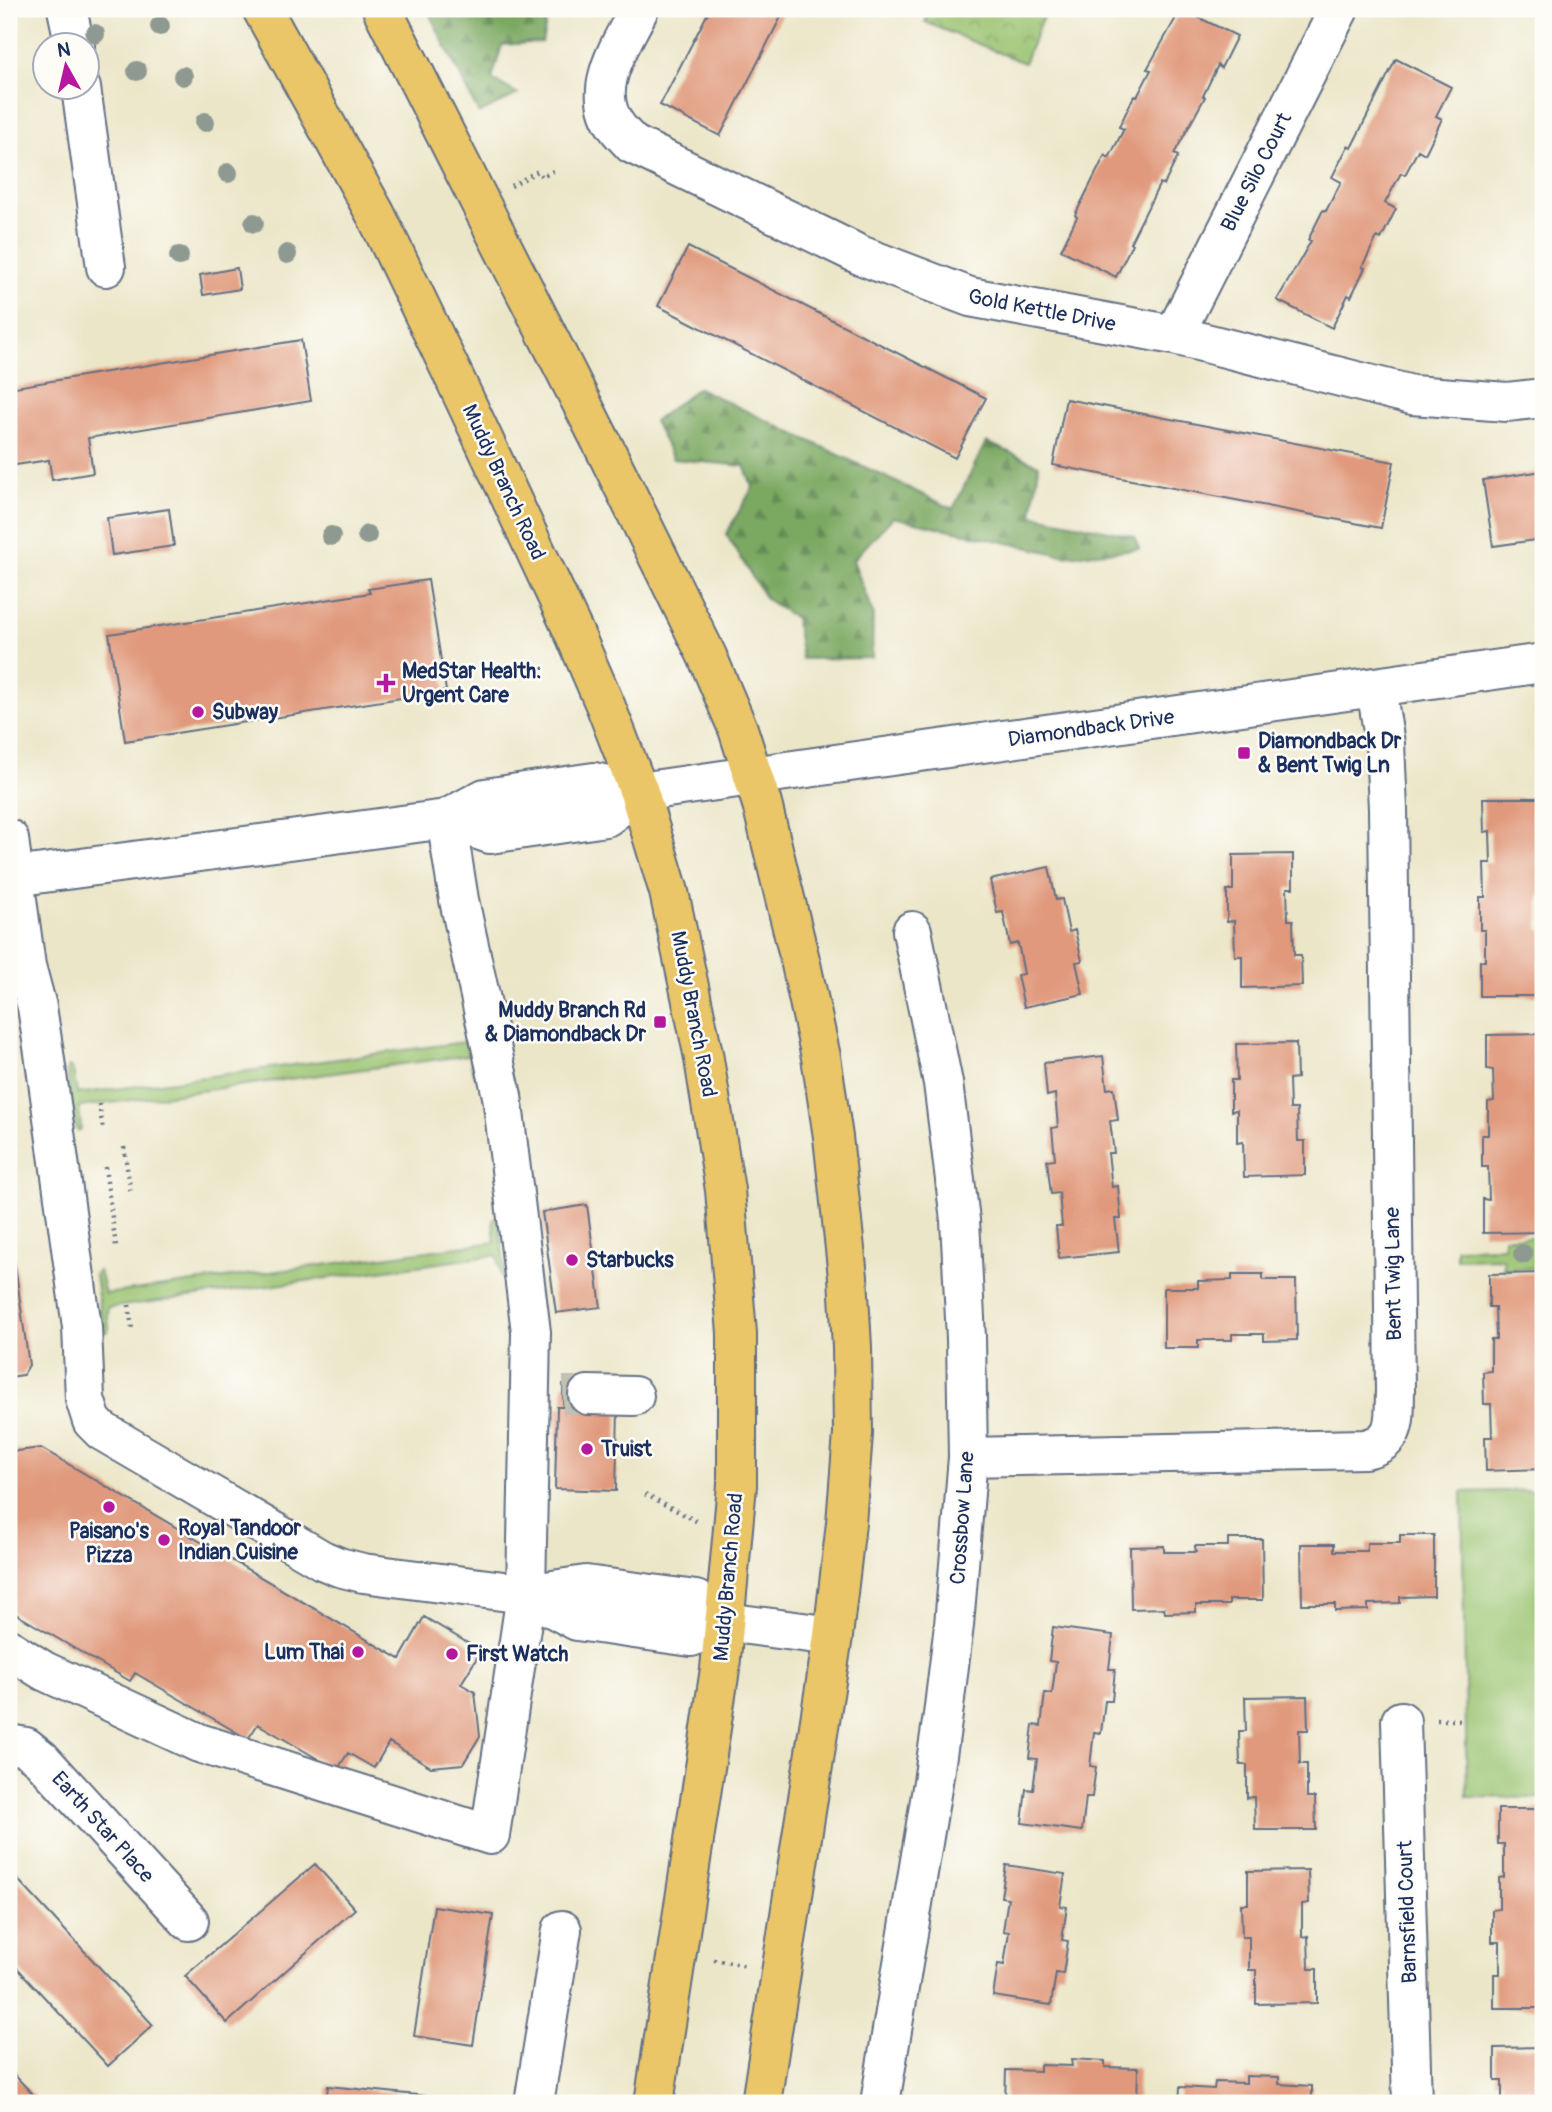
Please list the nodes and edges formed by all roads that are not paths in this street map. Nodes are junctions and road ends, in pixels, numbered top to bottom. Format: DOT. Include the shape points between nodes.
graph roads {
  1 [pos="67,9"];
  2 [pos="262,9"];
  3 [pos="382,9"];
  4 [pos="639,9"];
  5 [pos="1339,9"];
  6 [pos="72,32"];
  7 [pos="82,102"];
  8 [pos="106,267"];
  9 [pos="1174,335"];
  10 [pos="1543,398"];
  11 [pos="1543,663"];
  12 [pos="1376,688"];
  13 [pos="754,776"];
  14 [pos="639,792"];
  15 [pos="446,819"];
  16 [pos="9,839"];
  17 [pos="14,877"];
  18 [pos="912,931"];
  19 [pos="561,1395"];
  20 [pos="634,1396"];
  21 [pos="968,1457"];
  22 [pos="526,1594"];
  23 [pos="725,1622"];
  24 [pos="833,1636"];
  25 [pos="9,1649"];
  26 [pos="1401,1721"];
  27 [pos="9,1744"];
  28 [pos="189,1921"];
  29 [pos="562,1930"];
  30 [pos="534,2103"];
  31 [pos="654,2103"];
  32 [pos="761,2103"];
  33 [pos="880,2103"];
  34 [pos="1412,2103"];
  1 -- 6 [label="street"];
  2 -- 14 [label="main road, Muddy Branch Road" via="376,215 455,379 575,635"];
  3 -- 13 [label="main road" via="707,656"];
  4 -- 9 [label="street, Gold Kettle Drive" via="605,89 615,126 632,144 860,255 970,297"];
  5 -- 9 [label="street, Blue Silo Court"];
  7 -- 8 [label="street"];
  9 -- 10 [label="street, Gold Kettle Drive" via="1412,395 1507,401"];
  11 -- 12 [label="street, Diamondback Drive"];
  12 -- 13 [label="street, Diamondback Drive"];
  12 -- 21 [label="street, Bent Twig Lane" via="1388,809 1395,1390 1391,1432 1383,1442 1365,1449"];
  13 -- 14 [label="street, Diamondback Drive"];
  13 -- 24 [label="main road" via="821,1057 842,1212 853,1434"];
  14 -- 15 [label="street" via="594,782 485,798"];
  14 -- 23 [label="main road, Muddy Branch Road" via="669,892 703,1053 725,1189 737,1333 738,1410 737,1485"];
  15 -- 17 [label="street"];
  15 -- 19 [label="street" via="502,1096 531,1332"];
  16 -- 17 [label="street"];
  17 -- 22 [label="street" via="44,1053 82,1327 85,1399 92,1421 111,1437 338,1567"];
  18 -- 21 [label="street, Crossbow Lane" via="943,1083 960,1220"];
  19 -- 20 [label="street"];
  19 -- 22 [label="street"];
  21 -- 33 [label="street, Crossbow Lane" via="943,1715"];
  22 -- 23 [label="street" via="577,1621 691,1637"];
  22 -- 25 [label="street" via="490,1835 198,1743 44,1671"];
  23 -- 24 [label="street"];
  23 -- 31 [label="main road, Muddy Branch Road"];
  24 -- 32 [label="main road"];
  26 -- 34 [label="street, Barnsfield Court"];
  27 -- 28 [label="street, Earth Star Place" via="26,1747 41,1759"];
  29 -- 30 [label="street"];
}
